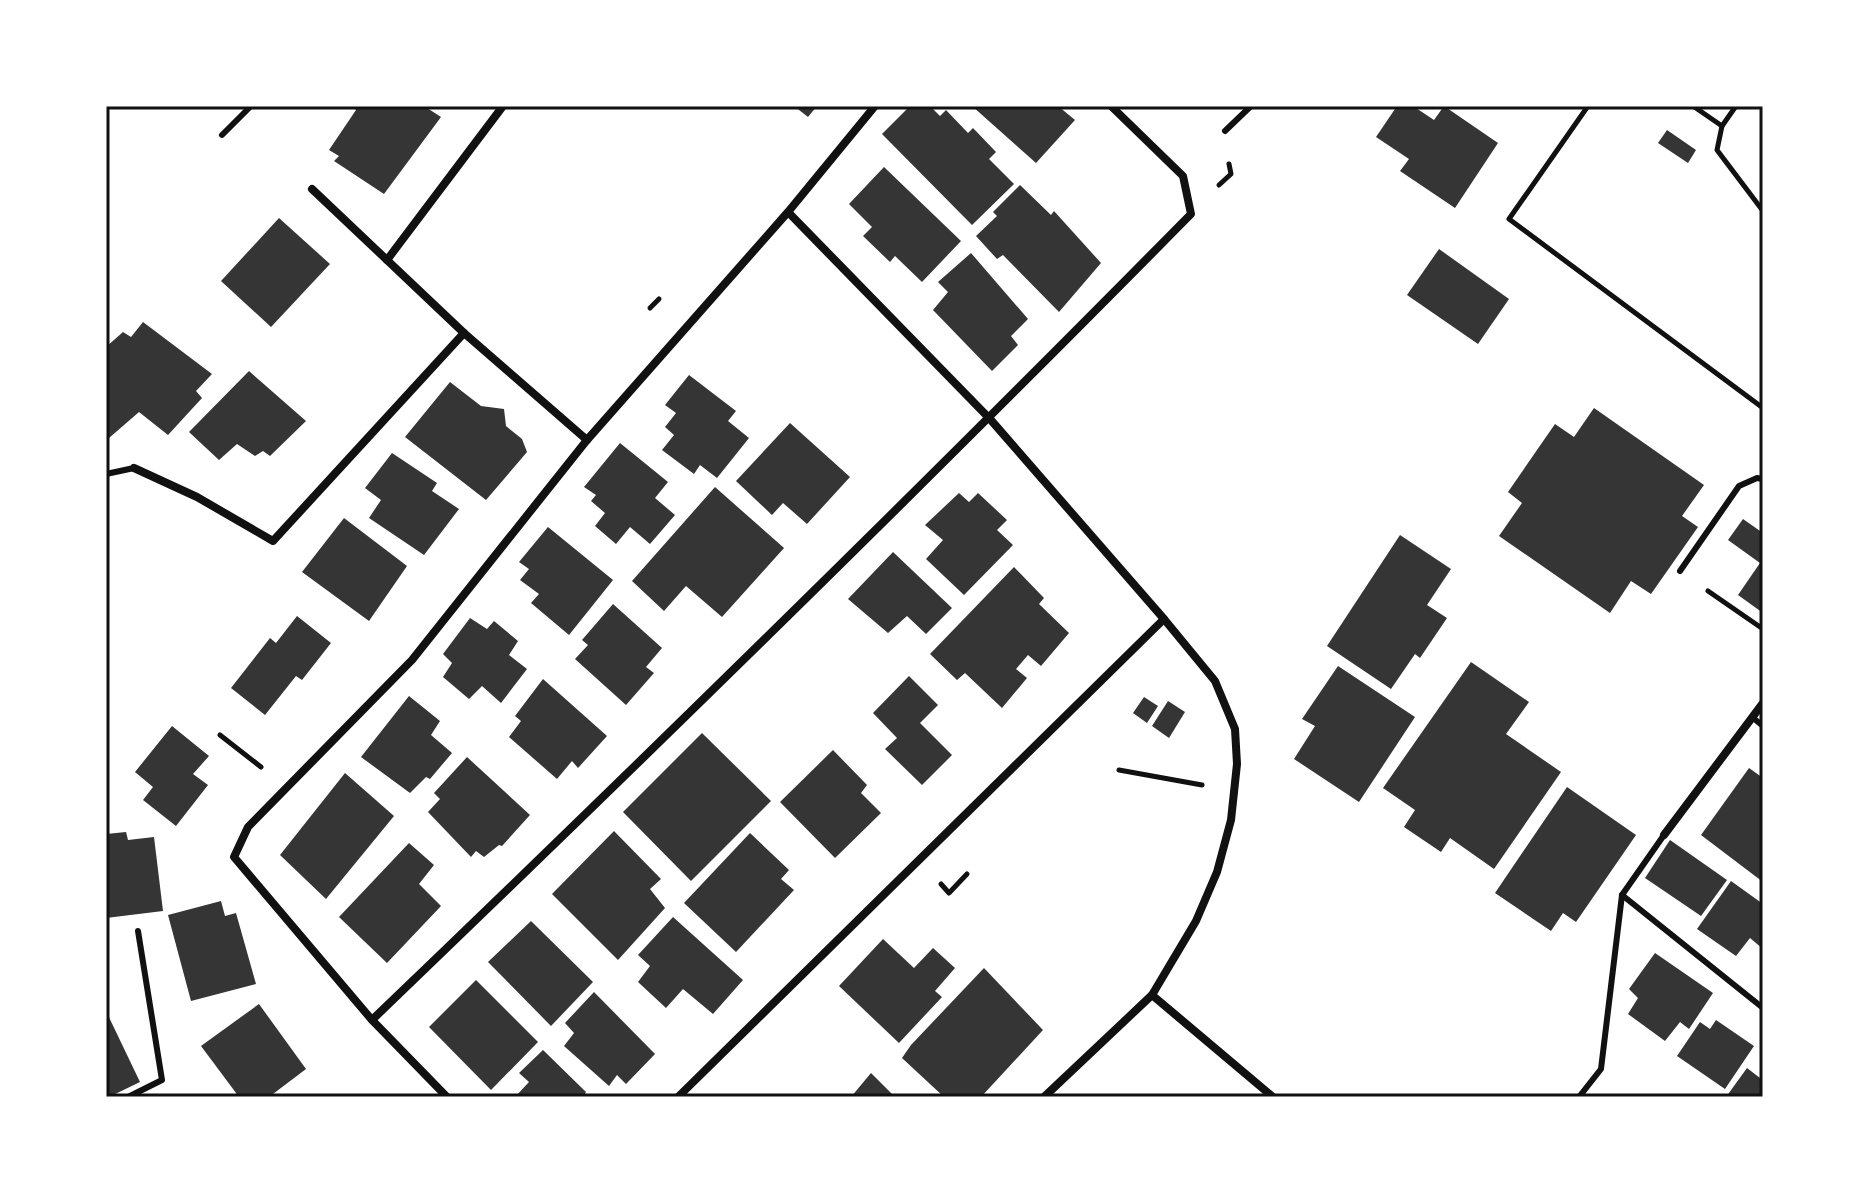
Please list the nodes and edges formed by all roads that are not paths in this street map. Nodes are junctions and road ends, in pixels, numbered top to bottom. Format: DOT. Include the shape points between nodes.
graph roads {
  1 [pos="251,106"];
  2 [pos="503,106"];
  3 [pos="875,106"];
  4 [pos="1111,106"];
  5 [pos="1251,106"];
  6 [pos="1225,131"];
  7 [pos="222,135"];
  8 [pos="312,189"];
  9 [pos="788,212"];
  10 [pos="387,260"];
  11 [pos="464,333"];
  12 [pos="990,419"];
  13 [pos="587,440"];
  14 [pos="134,468"];
  15 [pos="106,474"];
  16 [pos="1763,479"];
  17 [pos="1680,571"];
  18 [pos="1164,619"];
  19 [pos="1763,703"];
  20 [pos="1752,717"];
  21 [pos="1763,726"];
  22 [pos="1664,835"];
  23 [pos="1622,895"];
  24 [pos="138,931"];
  25 [pos="1152,995"];
  26 [pos="1763,1008"];
  27 [pos="372,1020"];
  28 [pos="128,1097"];
  29 [pos="447,1097"];
  30 [pos="678,1097"];
  31 [pos="1044,1097"];
  32 [pos="1273,1097"];
  33 [pos="1579,1097"];
  1 -- 7 [label="lane"];
  2 -- 10 [label="street"];
  3 -- 9 [label="street"];
  4 -- 12 [label="street" via="1183,176 1191,214"];
  5 -- 6 [label="lane"];
  8 -- 10 [label="street"];
  9 -- 12 [label="street"];
  9 -- 13 [label="street"];
  10 -- 11 [label="street"];
  11 -- 13 [label="street"];
  11 -- 14 [label="street" via="273,541"];
  12 -- 18 [label="street"];
  12 -- 27 [label="street"];
  13 -- 27 [label="street" via="412,660 248,827 234,857"];
  14 -- 15 [label="lane"];
  16 -- 17 [label="lane" via="1739,486"];
  18 -- 25 [label="street" via="1215,681 1235,729 1234,791 1217,872 1196,921"];
  18 -- 30 [label="street"];
  19 -- 20 [label="street"];
  20 -- 21 [label="lane"];
  20 -- 22 [label="street"];
  22 -- 23 [label="lane"];
  23 -- 26 [label="lane"];
  23 -- 33 [label="lane" via="1601,1069"];
  24 -- 28 [label="lane" via="162,1080"];
  25 -- 31 [label="street"];
  25 -- 32 [label="street"];
  27 -- 29 [label="street"];
}
